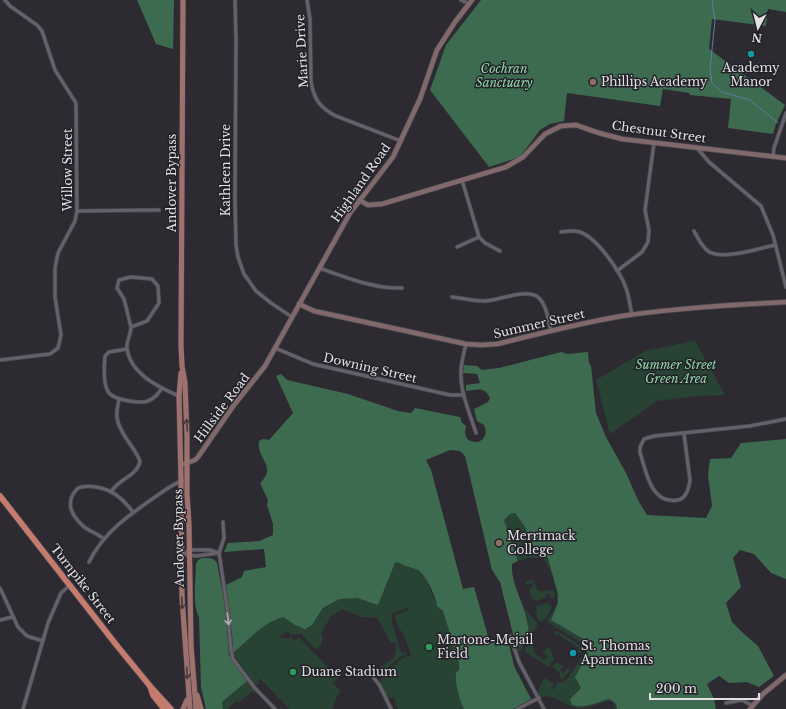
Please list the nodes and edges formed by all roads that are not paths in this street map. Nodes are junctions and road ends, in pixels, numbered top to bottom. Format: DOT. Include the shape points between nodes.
graph roads {
  1 [pos="5,0"];
  2 [pos="183,0"];
  3 [pos="235,0"];
  4 [pos="307,0"];
  5 [pos="461,0"];
  6 [pos="471,2"];
  7 [pos="786,113"];
  8 [pos="401,141"];
  9 [pos="654,143"];
  10 [pos="697,148"];
  11 [pos="773,157"];
  12 [pos="786,158"];
  13 [pos="462,180"];
  14 [pos="359,200"];
  15 [pos="159,210"];
  16 [pos="77,211"];
  17 [pos="694,231"];
  18 [pos="561,232"];
  19 [pos="479,238"];
  20 [pos="775,244"];
  21 [pos="457,247"];
  22 [pos="500,251"];
  23 [pos="319,268"];
  24 [pos="617,271"];
  25 [pos="786,287"];
  26 [pos="402,288"];
  27 [pos="452,297"];
  28 [pos="786,302"];
  29 [pos="299,304"];
  30 [pos="632,315"];
  31 [pos="292,318"];
  32 [pos="131,327"];
  33 [pos="551,331"];
  34 [pos="466,344"];
  35 [pos="127,348"];
  36 [pos="275,348"];
  37 [pos="272,354"];
  38 [pos="0,360"];
  39 [pos="182,366"];
  40 [pos="162,388"];
  41 [pos="178,396"];
  42 [pos="464,396"];
  43 [pos="119,399"];
  44 [pos="786,419"];
  45 [pos="476,433"];
  46 [pos="684,434"];
  47 [pos="188,464"];
  48 [pos="181,465"];
  49 [pos="188,479"];
  50 [pos="181,480"];
  51 [pos="111,492"];
  52 [pos="0,496"];
  53 [pos="133,512"];
  54 [pos="224,522"];
  55 [pos="104,539"];
  56 [pos="190,550"];
  57 [pos="219,553"];
  58 [pos="182,554"];
  59 [pos="190,556"];
  60 [pos="89,562"];
  61 [pos="70,585"];
  62 [pos="0,588"];
  63 [pos="12,617"];
  64 [pos="0,620"];
  65 [pos="510,636"];
  66 [pos="43,641"];
  67 [pos="368,670"];
  68 [pos="786,675"];
  69 [pos="194,679"];
  70 [pos="150,686"];
  71 [pos="188,689"];
  72 [pos="539,698"];
  73 [pos="726,703"];
  74 [pos="751,707"];
  75 [pos="23,709"];
  76 [pos="164,709"];
  77 [pos="171,709"];
  78 [pos="183,709"];
  79 [pos="190,709"];
  80 [pos="196,709"];
  81 [pos="200,709"];
  82 [pos="275,709"];
  83 [pos="391,709"];
  84 [pos="517,709"];
  85 [pos="544,709"];
  1 -- 16 [label="street, Willow Street" via="42,31 55,70 76,103"];
  2 -- 39 [label="main road, Andover Bypass"];
  3 -- 31 [label="street, Kathleen Drive" via="236,246 244,274 256,291"];
  4 -- 8 [label="street, Marie Drive" via="310,19 311,82 317,102 336,116"];
  5 -- 6 [label="street"];
  6 -- 8 [label="street, Highland Road" via="445,35 437,50 420,99"];
  7 -- 11 [label="street"];
  8 -- 14 [label="street, Highland Road" via="389,163"];
  9 -- 10 [label="street, Chestnut Street"];
  9 -- 13 [label="street, Chestnut Street" via="611,136 576,125 561,126 545,134 516,162"];
  9 -- 24 [label="street" via="645,210 649,230 648,242 642,252"];
  10 -- 11 [label="street, Chestnut Street"];
  10 -- 20 [label="street" via="709,162 761,206"];
  11 -- 12 [label="street, Chestnut Street"];
  13 -- 14 [label="street, Chestnut Street" via="382,204 368,205"];
  13 -- 19 [label="street"];
  14 -- 23 [label="street, Highland Road"];
  15 -- 16 [label="street"];
  16 -- 38 [label="street, Willow Street" via="75,221 58,253 55,268 55,297 62,335 58,348 50,354"];
  17 -- 20 [label="street" via="708,251 720,255"];
  18 -- 24 [label="street" via="580,232 590,238"];
  19 -- 21 [label="street"];
  19 -- 22 [label="street"];
  20 -- 25 [label="street"];
  23 -- 26 [label="street" via="367,284"];
  23 -- 29 [label="street, Highland Road"];
  24 -- 30 [label="street" via="626,287"];
  27 -- 33 [label="street" via="483,300 519,294 534,295 544,306"];
  28 -- 30 [label="street, Summer Street"];
  29 -- 31 [label="street, Highland Road"];
  29 -- 34 [label="street, Summer Street" via="314,311"];
  30 -- 33 [label="street, Summer Street"];
  31 -- 36 [label="street, Highland Road"];
  32 -- 32 [label="street" via="124,299 117,288 119,280 131,277 152,279 158,286 159,303 147,321"];
  32 -- 35 [label="street"];
  33 -- 34 [label="street, Summer Street" via="491,345"];
  34 -- 42 [label="street" via="460,373"];
  35 -- 40 [label="street" via="132,361 143,376"];
  35 -- 43 [label="street" via="109,352 105,356 106,388 112,396"];
  36 -- 37 [label="street, Highland Road"];
  36 -- 42 [label="street, Downing Street" via="313,364"];
  37 -- 47 [label="street, Hillside Road" via="198,457"];
  39 -- 41 [label="main road, Andover Bypass"];
  47 -- 39 [label="main road, Andover Bypass, one-way"];
  40 -- 41 [label="street"];
  40 -- 43 [label="street" via="157,395 145,402"];
  41 -- 48 [label="main road, Andover Bypass"];
  42 -- 45 [label="street"];
  43 -- 51 [label="street" via="118,424 140,461 135,471"];
  44 -- 46 [label="street"];
  46 -- 46 [label="street" via="648,437 640,447 653,490 660,498 666,500 682,499 689,486"];
  47 -- 48 [label="street"];
  47 -- 49 [label="main road, Andover Bypass"];
  48 -- 50 [label="main road, Andover Bypass"];
  49 -- 50 [label="street"];
  49 -- 56 [label="main road, Andover Bypass"];
  50 -- 53 [label="street"];
  50 -- 58 [label="main road, Andover Bypass"];
  51 -- 53 [label="street"];
  51 -- 55 [label="street" via="94,486 83,486 78,488 70,499 70,508 78,520"];
  52 -- 61 [label="highway, Turnpike Street"];
  53 -- 55 [label="street"];
  54 -- 57 [label="street" via="224,538"];
  55 -- 60 [label="street" via="95,549"];
  56 -- 57 [label="street" via="210,550"];
  56 -- 58 [label="street"];
  56 -- 59 [label="main road, Andover Bypass"];
  57 -- 59 [label="street"];
  57 -- 82 [label="street, one-way" via="232,656 236,665"];
  58 -- 59 [label="street"];
  58 -- 71 [label="main road, Andover Bypass, one-way" via="182,606"];
  59 -- 69 [label="main road, Andover Bypass"];
  61 -- 66 [label="street" via="57,602"];
  61 -- 70 [label="highway, Turnpike Street"];
  62 -- 63 [label="street"];
  63 -- 64 [label="street"];
  63 -- 66 [label="street" via="24,634"];
  65 -- 72 [label="street" via="519,662"];
  66 -- 75 [label="street"];
  67 -- 83 [label="street" via="380,686"];
  68 -- 74 [label="street"];
  69 -- 80 [label="main road, Andover Bypass"];
  69 -- 81 [label="main road"];
  70 -- 76 [label="highway, Turnpike Street" via="152,695"];
  70 -- 77 [label="highway, Turnpike Street"];
  71 -- 78 [label="main road"];
  71 -- 79 [label="main road, Andover Bypass"];
  72 -- 84 [label="street"];
  72 -- 85 [label="street"];
  73 -- 74 [label="street" via="742,700"];
}
